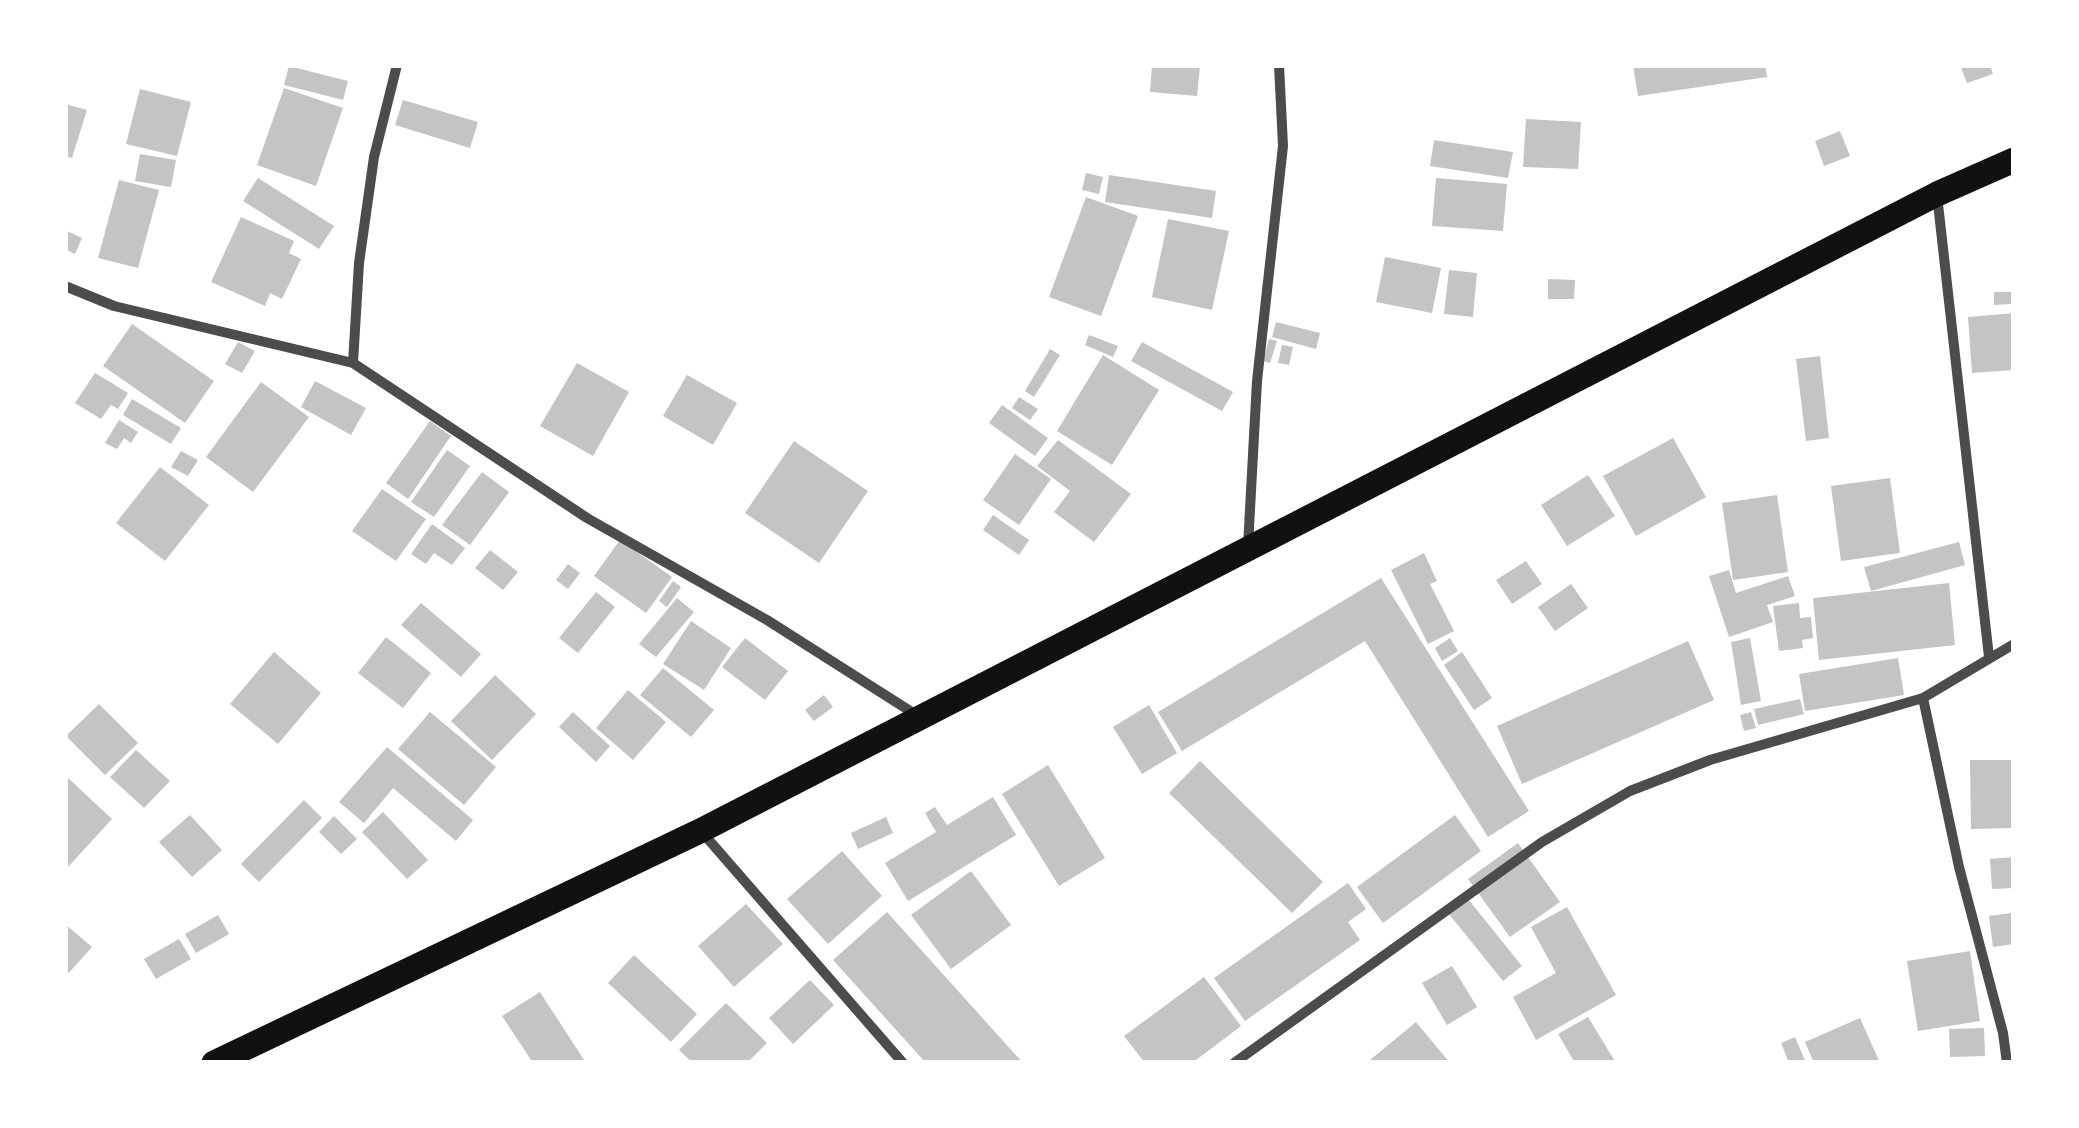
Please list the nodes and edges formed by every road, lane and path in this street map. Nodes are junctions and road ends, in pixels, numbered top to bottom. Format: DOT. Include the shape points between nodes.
graph roads {
  1 [pos="398,65"];
  2 [pos="1279,65"];
  3 [pos="2014,160"];
  4 [pos="1936,194"];
  5 [pos="65,286"];
  6 [pos="352,363"];
  7 [pos="1248,547"];
  8 [pos="2014,644"];
  9 [pos="1989,658"];
  10 [pos="1923,698"];
  11 [pos="919,716"];
  12 [pos="700,831"];
  13 [pos="214,1063"];
  14 [pos="903,1063"];
  15 [pos="1234,1063"];
  16 [pos="2007,1063"];
  1 -- 6 [label="street" via="374,157"];
  2 -- 7 [label="street" via="1283,146 1257,380"];
  3 -- 4 [label="highway"];
  4 -- 7 [label="highway"];
  4 -- 9 [label="street"];
  5 -- 6 [label="street" via="114,306"];
  6 -- 11 [label="street" via="587,518"];
  7 -- 11 [label="highway"];
  8 -- 9 [label="street"];
  9 -- 10 [label="street"];
  10 -- 15 [label="street" via="1630,790 1542,842"];
  10 -- 16 [label="street"];
  11 -- 12 [label="highway"];
  12 -- 13 [label="highway"];
  12 -- 14 [label="street"];
}
